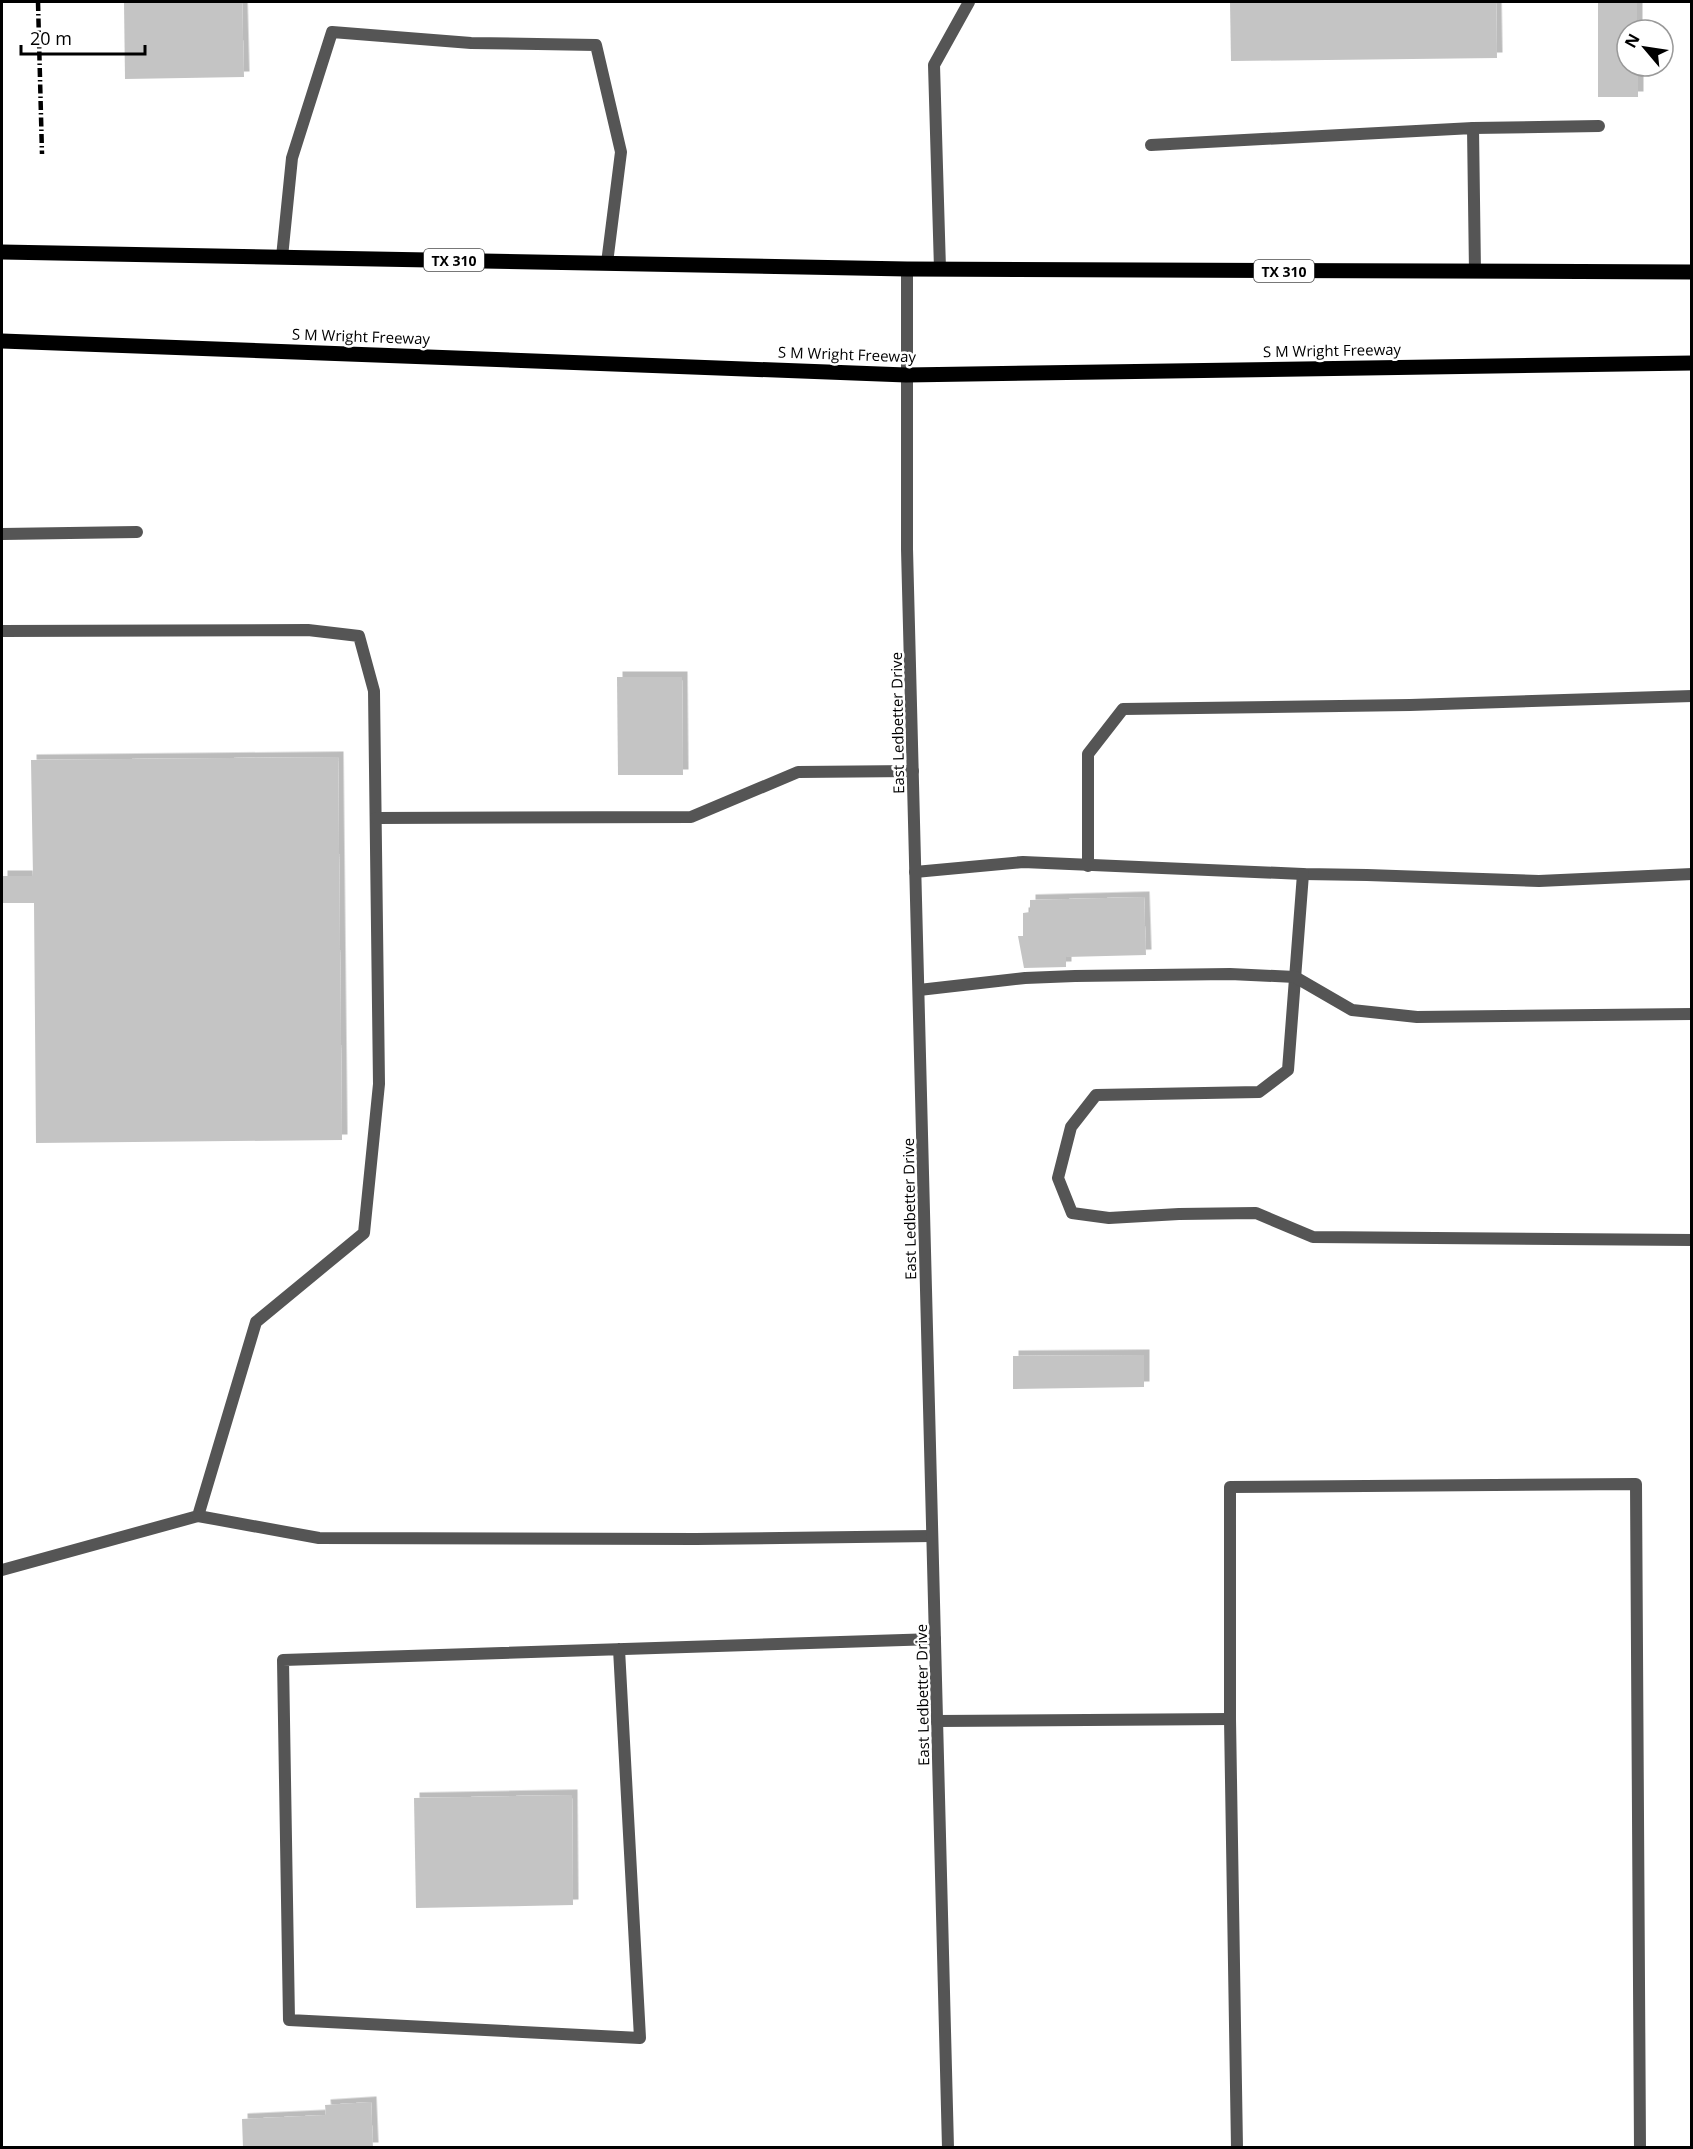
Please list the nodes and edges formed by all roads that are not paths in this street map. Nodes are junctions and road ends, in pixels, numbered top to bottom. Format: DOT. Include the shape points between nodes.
graph roads {
  1 [pos="969,2"];
  2 [pos="1599,126"];
  3 [pos="1473,129"];
  4 [pos="1151,145"];
  5 [pos="2,252"];
  6 [pos="282,257"];
  7 [pos="607,263"];
  8 [pos="907,269"];
  9 [pos="940,269"];
  10 [pos="1475,272"];
  11 [pos="1692,272"];
  12 [pos="2,341"];
  13 [pos="1692,363"];
  14 [pos="906,375"];
  15 [pos="137,532"];
  16 [pos="2,534"];
  17 [pos="2,631"];
  18 [pos="1692,696"];
  19 [pos="913,771"];
  20 [pos="376,818"];
  21 [pos="1088,866"];
  22 [pos="915,872"];
  23 [pos="1692,873"];
  24 [pos="1303,874"];
  25 [pos="1295,977"];
  26 [pos="919,990"];
  27 [pos="1692,1014"];
  28 [pos="1692,1240"];
  29 [pos="198,1516"];
  30 [pos="932,1536"];
  31 [pos="2,1570"];
  32 [pos="935,1639"];
  33 [pos="619,1649"];
  34 [pos="1230,1719"];
  35 [pos="937,1721"];
  36 [pos="948,2148"];
  37 [pos="1237,2148"];
  38 [pos="1640,2148"];
  1 -- 9 [label="street" via="934,65"];
  2 -- 3 [label="street"];
  3 -- 4 [label="street"];
  3 -- 10 [label="street"];
  5 -- 6 [label="main road, TX 310"];
  6 -- 7 [label="main road, TX 310"];
  6 -- 7 [label="street" via="292,158 332,32 471,43 596,45 621,152"];
  7 -- 8 [label="main road, TX 310"];
  8 -- 9 [label="main road, TX 310"];
  8 -- 14 [label="street, East Ledbetter Drive"];
  9 -- 10 [label="main road, TX 310"];
  10 -- 11 [label="main road, TX 310"];
  12 -- 14 [label="main road, S M Wright Freeway"];
  13 -- 14 [label="main road, S M Wright Freeway"];
  14 -- 19 [label="street, East Ledbetter Drive"];
  15 -- 16 [label="street"];
  17 -- 20 [label="street" via="308,630 359,636 374,691"];
  18 -- 21 [label="street" via="1123,710 1088,754"];
  19 -- 20 [label="street" via="798,772 691,817"];
  19 -- 22 [label="street, East Ledbetter Drive"];
  20 -- 29 [label="street" via="379,1084 364,1233 256,1322"];
  21 -- 22 [label="street" via="1023,862"];
  21 -- 24 [label="street"];
  22 -- 26 [label="street, East Ledbetter Drive"];
  23 -- 24 [label="street" via="1539,881"];
  24 -- 25 [label="street"];
  25 -- 26 [label="street" via="1075,975"];
  25 -- 27 [label="street" via="1352,1010 1417,1017"];
  25 -- 28 [label="street" via="1288,1070 1259,1092 1096,1095 1071,1127 1058,1178 1072,1213 1109,1218 1257,1213 1313,1237"];
  26 -- 30 [label="street, East Ledbetter Drive"];
  29 -- 30 [label="street" via="320,1538"];
  29 -- 31 [label="street"];
  30 -- 32 [label="street, East Ledbetter Drive"];
  32 -- 33 [label="street"];
  32 -- 35 [label="street, East Ledbetter Drive"];
  33 -- 33 [label="street" via="283,1660 289,2020 640,2038"];
  34 -- 35 [label="street"];
  34 -- 37 [label="street"];
  34 -- 38 [label="street" via="1230,1487 1636,1484"];
  35 -- 36 [label="street, East Ledbetter Drive"];
}
